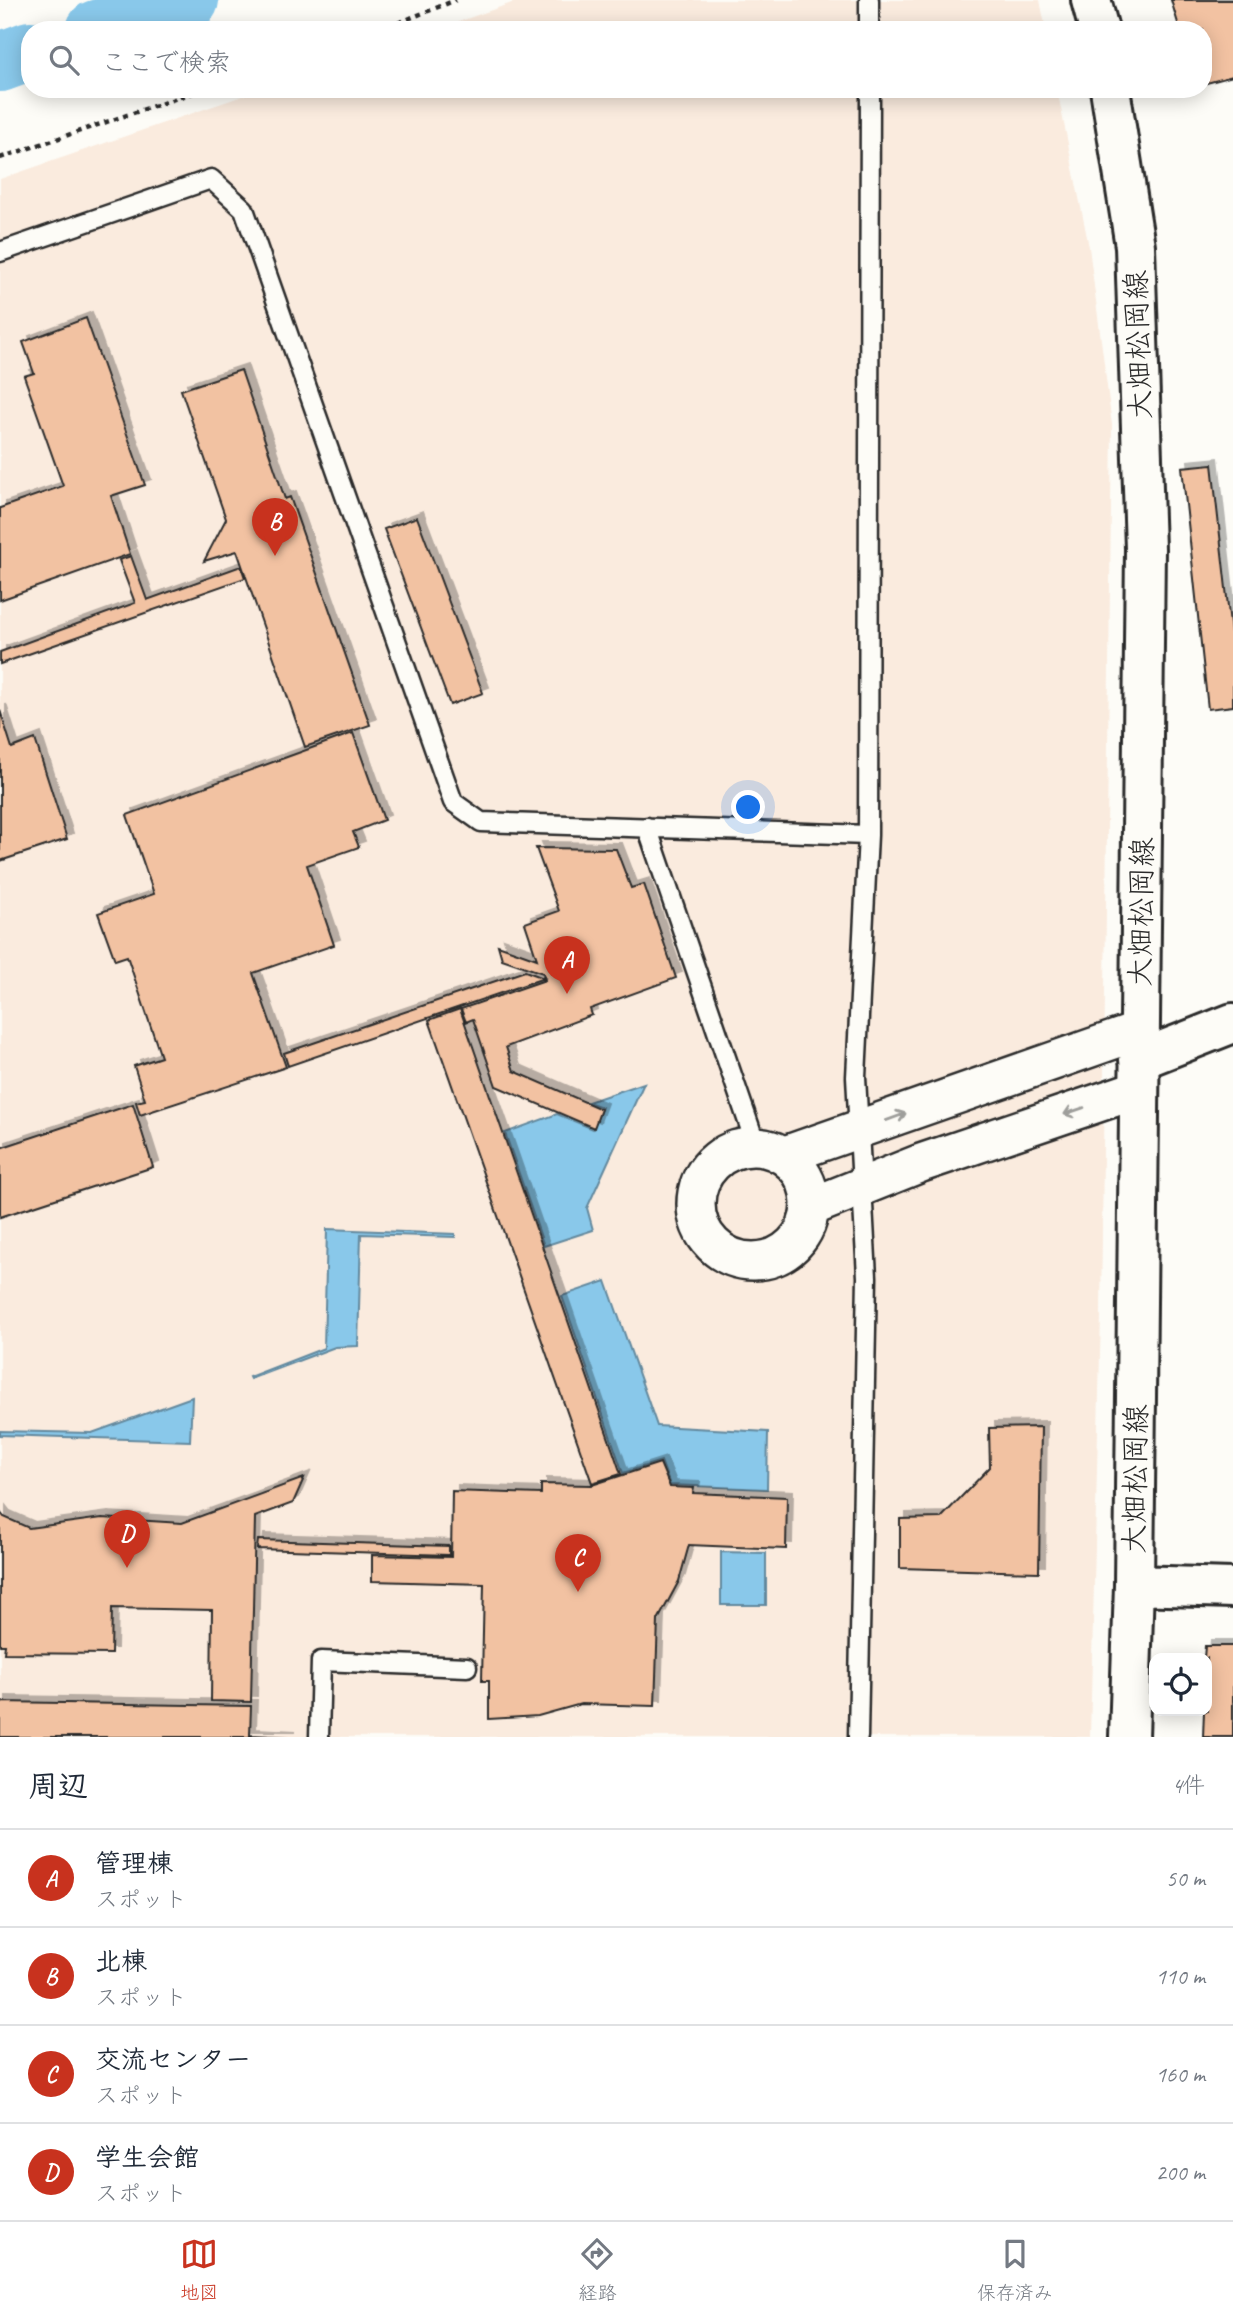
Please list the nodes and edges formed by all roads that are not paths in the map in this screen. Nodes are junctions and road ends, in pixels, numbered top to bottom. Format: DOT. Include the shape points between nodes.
graph roads {
  1 [pos="869,0"];
  2 [pos="1091,0"];
  3 [pos="869,21"];
  4 [pos="1097,21"];
  5 [pos="870,98"];
  6 [pos="1111,98"];
  7 [pos="0,251"];
  8 [pos="647,827"];
  9 [pos="868,835"];
  10 [pos="1233,1023"];
  11 [pos="1139,1060"];
  12 [pos="859,1130"];
  13 [pos="770,1150"];
  14 [pos="862,1188"];
  15 [pos="811,1207"];
  16 [pos="1134,1585"];
  17 [pos="1233,1588"];
  18 [pos="467,1667"];
  19 [pos="319,1737"];
  20 [pos="858,1737"];
  21 [pos="1129,1737"];
  1 -- 3 [label="lane"];
  2 -- 4 [label="main road"];
  5 -- 9 [label="lane"];
  6 -- 11 [label="main road, 大畑松岡線" via="1135,246 1145,549"];
  7 -- 8 [label="lane" via="211,179 236,201 244,209 453,802 481,821"];
  8 -- 9 [label="lane"];
  8 -- 13 [label="lane"];
  9 -- 12 [label="lane" via="856,1077"];
  10 -- 11 [label="main road"];
  12 -- 11 [label="street, one-way"];
  11 -- 14 [label="street, one-way"];
  11 -- 16 [label="main road, 大畑松岡線"];
  12 -- 13 [label="street"];
  12 -- 14 [label="lane"];
  13 -- 15 [label="street" via="800,1169 809,1187"];
  13 -- 15 [label="street" via="727,1152 711,1164 695,1200 697,1220 706,1238 730,1256 755,1262 775,1257 796,1244 807,1227"];
  14 -- 15 [label="street"];
  14 -- 20 [label="lane" via="867,1277"];
  16 -- 17 [label="main road"];
  16 -- 21 [label="main road, 大畑松岡線"];
  18 -- 19 [label="lane" via="321,1661"];
}
